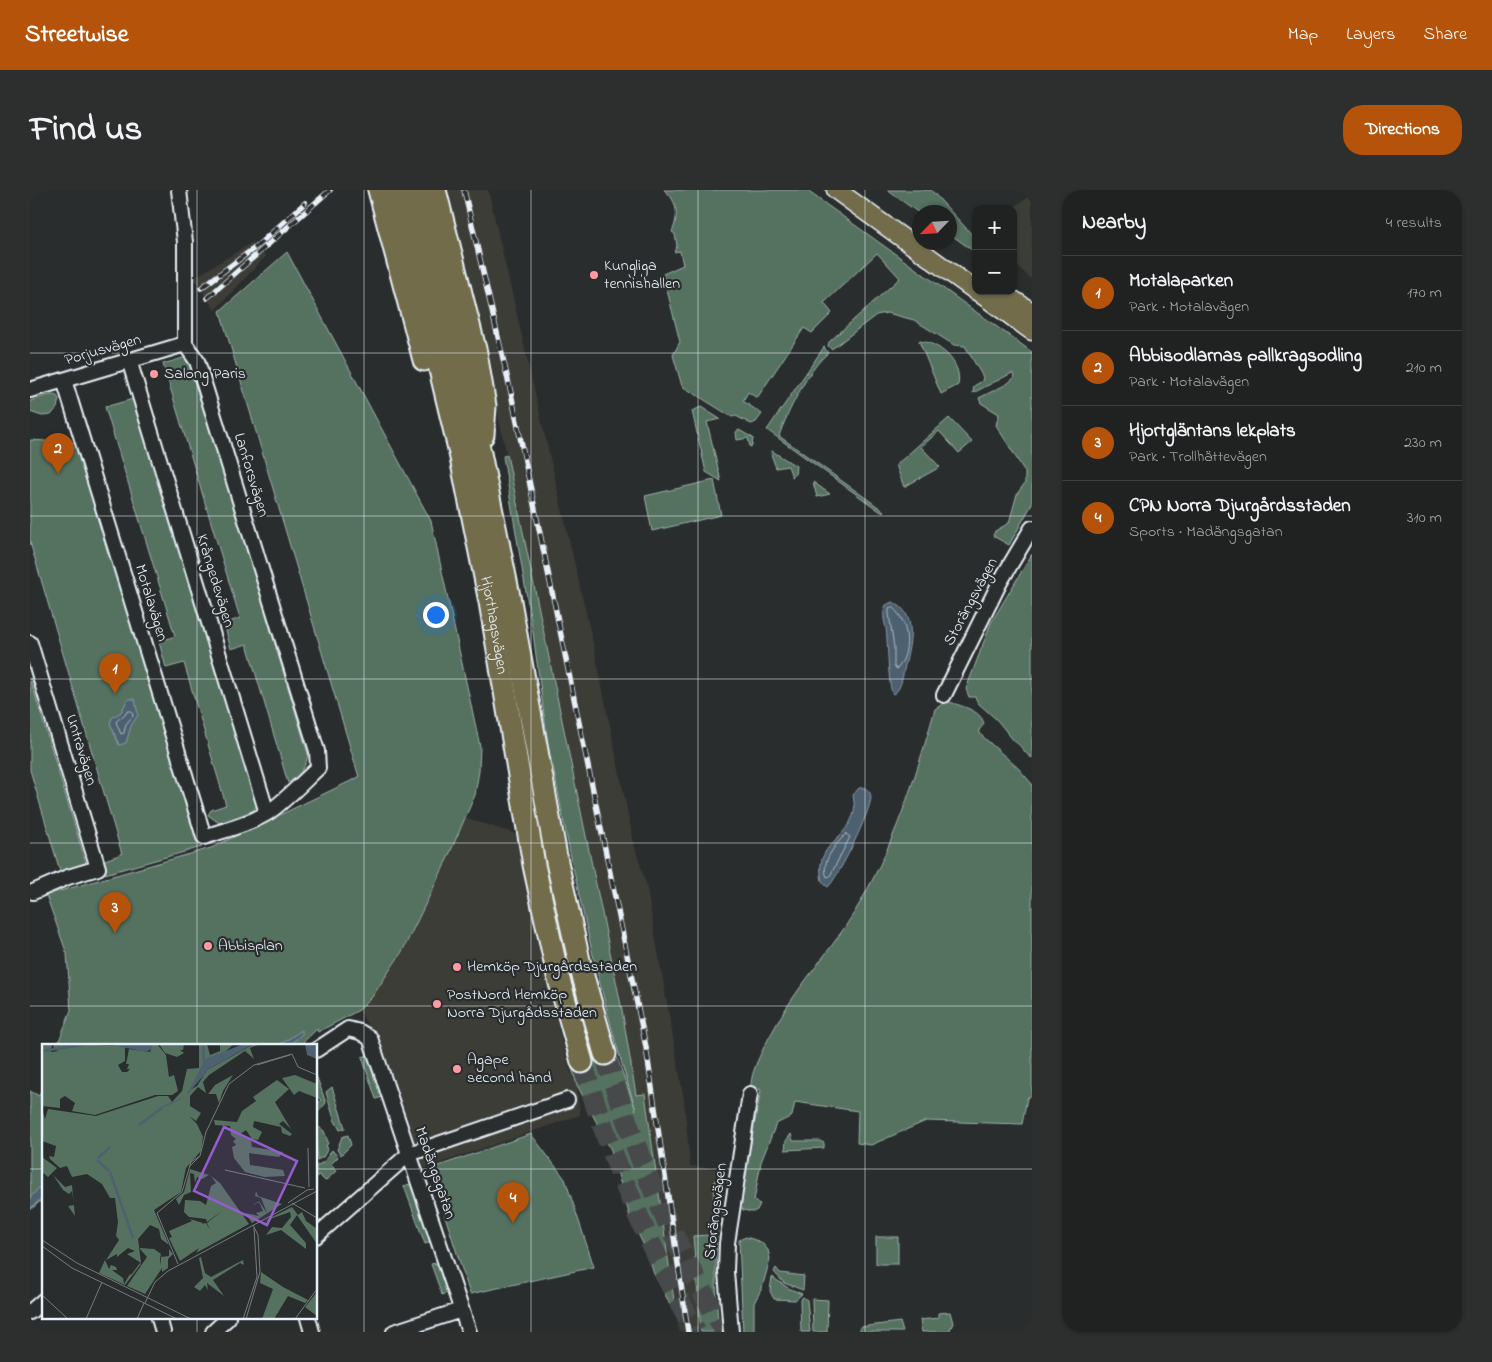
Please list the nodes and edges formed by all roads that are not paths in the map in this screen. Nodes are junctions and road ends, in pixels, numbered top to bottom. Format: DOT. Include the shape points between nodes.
graph roads {
  1 [pos="179,190"];
  2 [pos="379,190"];
  3 [pos="397,190"];
  4 [pos="418,190"];
  5 [pos="435,190"];
  6 [pos="836,190"];
  7 [pos="856,190"];
  8 [pos="912,230"];
  9 [pos="940,250"];
  10 [pos="972,273"];
  11 [pos="972,288"];
  12 [pos="981,295"];
  13 [pos="1005,295"];
  14 [pos="1032,312"];
  15 [pos="1032,332"];
  16 [pos="185,344"];
  17 [pos="129,360"];
  18 [pos="64,380"];
  19 [pos="30,390"];
  20 [pos="470,453"];
  21 [pos="1032,528"];
  22 [pos="30,642"];
  23 [pos="944,695"];
  24 [pos="267,813"];
  25 [pos="31,890"];
  26 [pos="318,1049"];
  27 [pos="605,1054"];
  28 [pos="582,1062"];
  29 [pos="750,1094"];
  30 [pos="568,1100"];
  31 [pos="409,1154"];
  32 [pos="318,1234"];
  33 [pos="42,1302"];
  34 [pos="462,1310"];
  35 [pos="30,1312"];
  36 [pos="226,1320"];
  37 [pos="213,1332"];
  38 [pos="394,1332"];
  39 [pos="469,1332"];
  40 [pos="731,1332"];
  1 -- 16 [label="street" via="185,242"];
  2 -- 20 [label="highway" via="428,374"];
  3 -- 20 [label="highway, Hjorthagsvägen"];
  4 -- 20 [label="highway, Hjorthagsvägen"];
  5 -- 20 [label="highway" via="485,406"];
  6 -- 11 [label="main road"];
  7 -- 8 [label="main road"];
  9 -- 10 [label="main road"];
  12 -- 15 [label="main road"];
  13 -- 14 [label="main road"];
  16 -- 17 [label="street, Porjusvägen"];
  16 -- 24 [label="street, Lanforsvägen" via="197,361 317,751 318,768"];
  17 -- 18 [label="street, Porjusvägen"];
  17 -- 24 [label="street, Krångedevägen"];
  18 -- 19 [label="street, Porjusvägen"];
  18 -- 24 [label="street, Motalavägen" via="204,837"];
  20 -- 27 [label="highway, Hjorthagsvägen" via="510,601 557,862 581,969"];
  20 -- 28 [label="highway, Hjorthagsvägen" via="493,621 534,864 558,976"];
  21 -- 23 [label="street, Storängsvägen" via="996,590"];
  22 -- 25 [label="street, Untravägen" via="98,868"];
  26 -- 31 [label="street, Madängsgatan" via="348,1029 370,1038"];
  29 -- 40 [label="street, Storängsvägen" via="727,1243"];
  30 -- 31 [label="street"];
  31 -- 32 [label="street"];
  31 -- 34 [label="street, Madängsgatan"];
  33 -- 35 [label="street"];
  34 -- 38 [label="street"];
  34 -- 39 [label="street, Madängsgatan"];
  36 -- 37 [label="street"];
}
